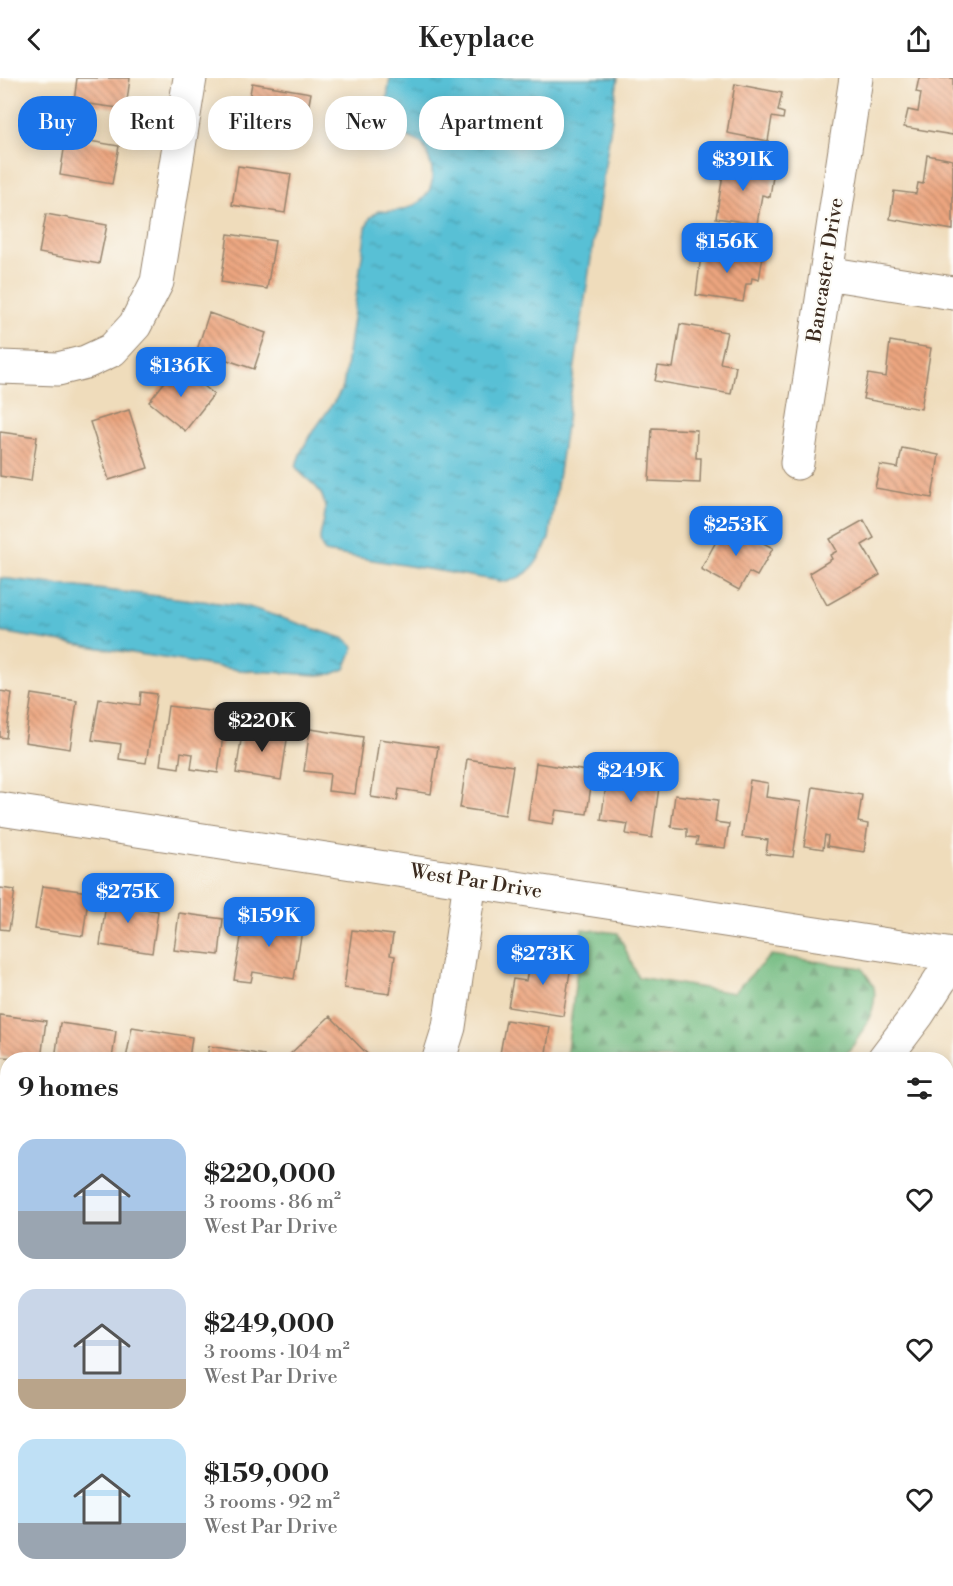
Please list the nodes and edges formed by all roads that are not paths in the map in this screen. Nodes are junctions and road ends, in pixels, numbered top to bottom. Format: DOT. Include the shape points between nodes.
graph roads {
  1 [pos="190,78"];
  2 [pos="856,78"];
  3 [pos="826,273"];
  4 [pos="953,293"];
  5 [pos="0,367"];
  6 [pos="797,463"];
  7 [pos="0,809"];
  8 [pos="470,881"];
  9 [pos="953,955"];
  10 [pos="953,960"];
  11 [pos="442,1052"];
  12 [pos="889,1052"];
  1 -- 5 [label="street" via="157,282 135,325 112,350 86,362 58,369"];
  2 -- 3 [label="street, Bancaster Drive"];
  3 -- 4 [label="street"];
  3 -- 6 [label="street, Bancaster Drive"];
  7 -- 8 [label="street, West Par Drive"];
  8 -- 9 [label="street, West Par Drive"];
  8 -- 11 [label="street" via="450,1022"];
  10 -- 12 [label="street"];
}
